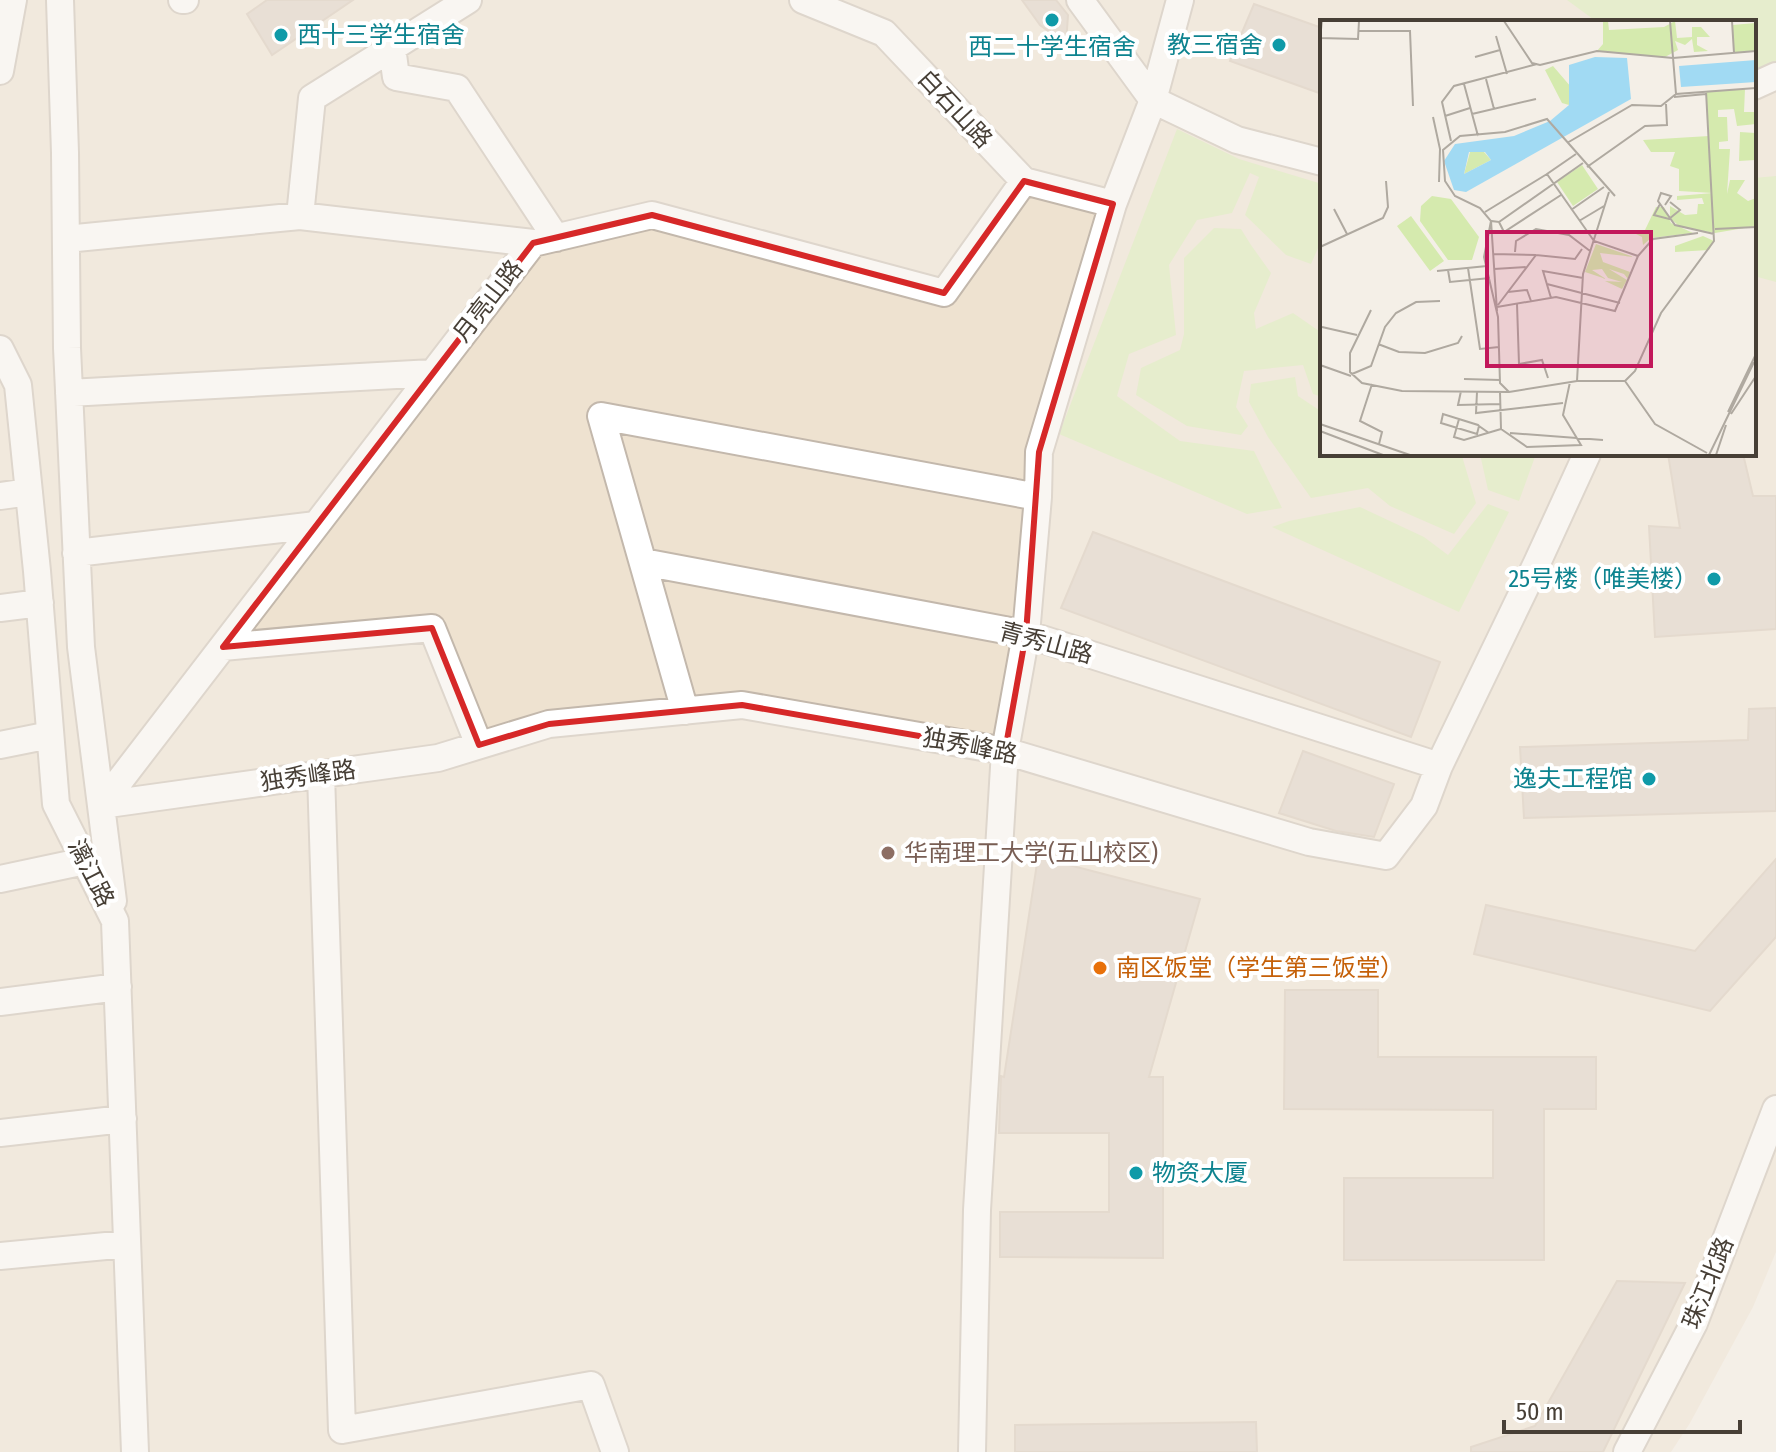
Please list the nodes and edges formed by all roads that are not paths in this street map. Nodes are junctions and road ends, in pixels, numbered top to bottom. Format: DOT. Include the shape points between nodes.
graph roads {
  1 [pos="13,0"];
  2 [pos="60,0"];
  3 [pos="468,0"];
  4 [pos="803,0"];
  5 [pos="1080,0"];
  6 [pos="1180,0"];
  7 [pos="392,47"];
  8 [pos="0,71"];
  9 [pos="1776,76"];
  10 [pos="1756,85"];
  11 [pos="1153,100"];
  12 [pos="1320,161"];
  13 [pos="1024,181"];
  14 [pos="1113,204"];
  15 [pos="300,216"];
  16 [pos="66,239"];
  17 [pos="544,240"];
  18 [pos="2,358"];
  19 [pos="433,373"];
  20 [pos="69,393"];
  21 [pos="1586,456"];
  22 [pos="29,492"];
  23 [pos="0,496"];
  24 [pos="1038,497"];
  25 [pos="316,525"];
  26 [pos="76,553"];
  27 [pos="643,562"];
  28 [pos="40,603"];
  29 [pos="0,608"];
  30 [pos="1026,634"];
  31 [pos="223,647"];
  32 [pos="685,711"];
  33 [pos="50,735"];
  34 [pos="0,745"];
  35 [pos="479,745"];
  36 [pos="1005,751"];
  37 [pos="1439,766"];
  38 [pos="321,774"];
  39 [pos="101,805"];
  40 [pos="85,861"];
  41 [pos="0,879"];
  42 [pos="115,921"];
  43 [pos="118,987"];
  44 [pos="0,1002"];
  45 [pos="1776,1109"];
  46 [pos="123,1119"];
  47 [pos="0,1133"];
  48 [pos="127,1244"];
  49 [pos="0,1256"];
  50 [pos="135,1452"];
  51 [pos="615,1452"];
  52 [pos="972,1452"];
  53 [pos="1627,1452"];
  1 -- 8 [label="street"];
  2 -- 16 [label="street"];
  3 -- 7 [label="street"];
  4 -- 13 [label="street, 白石山路" via="884,33"];
  5 -- 11 [label="street"];
  6 -- 11 [label="street"];
  7 -- 15 [label="street" via="312,98"];
  7 -- 17 [label="street" via="396,77 457,88"];
  9 -- 10 [label="street"];
  11 -- 12 [label="street" via="1237,140"];
  11 -- 14 [label="street"];
  13 -- 14 [label="street"];
  13 -- 17 [label="street" via="944,293 652,215"];
  14 -- 24 [label="street" via="1039,452"];
  15 -- 16 [label="street"];
  15 -- 17 [label="street"];
  16 -- 20 [label="street"];
  17 -- 19 [label="street, 月亮山路"];
  18 -- 22 [label="street, 漓江路" via="18,385"];
  19 -- 20 [label="street"];
  19 -- 25 [label="street, 月亮山路"];
  20 -- 26 [label="street"];
  21 -- 37 [label="street, 独秀峰路"];
  22 -- 23 [label="street"];
  22 -- 28 [label="street, 漓江路"];
  24 -- 27 [label="street" via="601,416"];
  24 -- 30 [label="street"];
  25 -- 26 [label="street"];
  25 -- 31 [label="street, 月亮山路"];
  26 -- 39 [label="street" via="81,647"];
  27 -- 30 [label="street, 青秀山路"];
  27 -- 32 [label="street"];
  28 -- 29 [label="street"];
  28 -- 33 [label="street, 漓江路"];
  30 -- 36 [label="street"];
  30 -- 37 [label="street, 青秀山路"];
  31 -- 35 [label="street" via="432,628"];
  31 -- 39 [label="street, 月亮山路"];
  32 -- 35 [label="street, 独秀峰路" via="549,724"];
  32 -- 36 [label="street, 独秀峰路" via="742,705"];
  33 -- 34 [label="street"];
  33 -- 40 [label="street, 漓江路" via="56,804"];
  35 -- 38 [label="street, 独秀峰路" via="438,758"];
  36 -- 37 [label="street, 独秀峰路" via="1309,842 1386,856 1424,806"];
  36 -- 52 [label="street" via="977,1210"];
  38 -- 39 [label="street, 独秀峰路"];
  38 -- 51 [label="street" via="342,1430 591,1385"];
  39 -- 42 [label="street"];
  40 -- 41 [label="street"];
  40 -- 42 [label="street, 漓江路"];
  42 -- 43 [label="street, 漓江路"];
  43 -- 44 [label="street"];
  43 -- 46 [label="street, 漓江路"];
  45 -- 53 [label="street, 珠江北路" via="1694,1323"];
  46 -- 47 [label="street"];
  46 -- 48 [label="street, 漓江路"];
  48 -- 49 [label="street"];
  48 -- 50 [label="street, 漓江路"];
}
